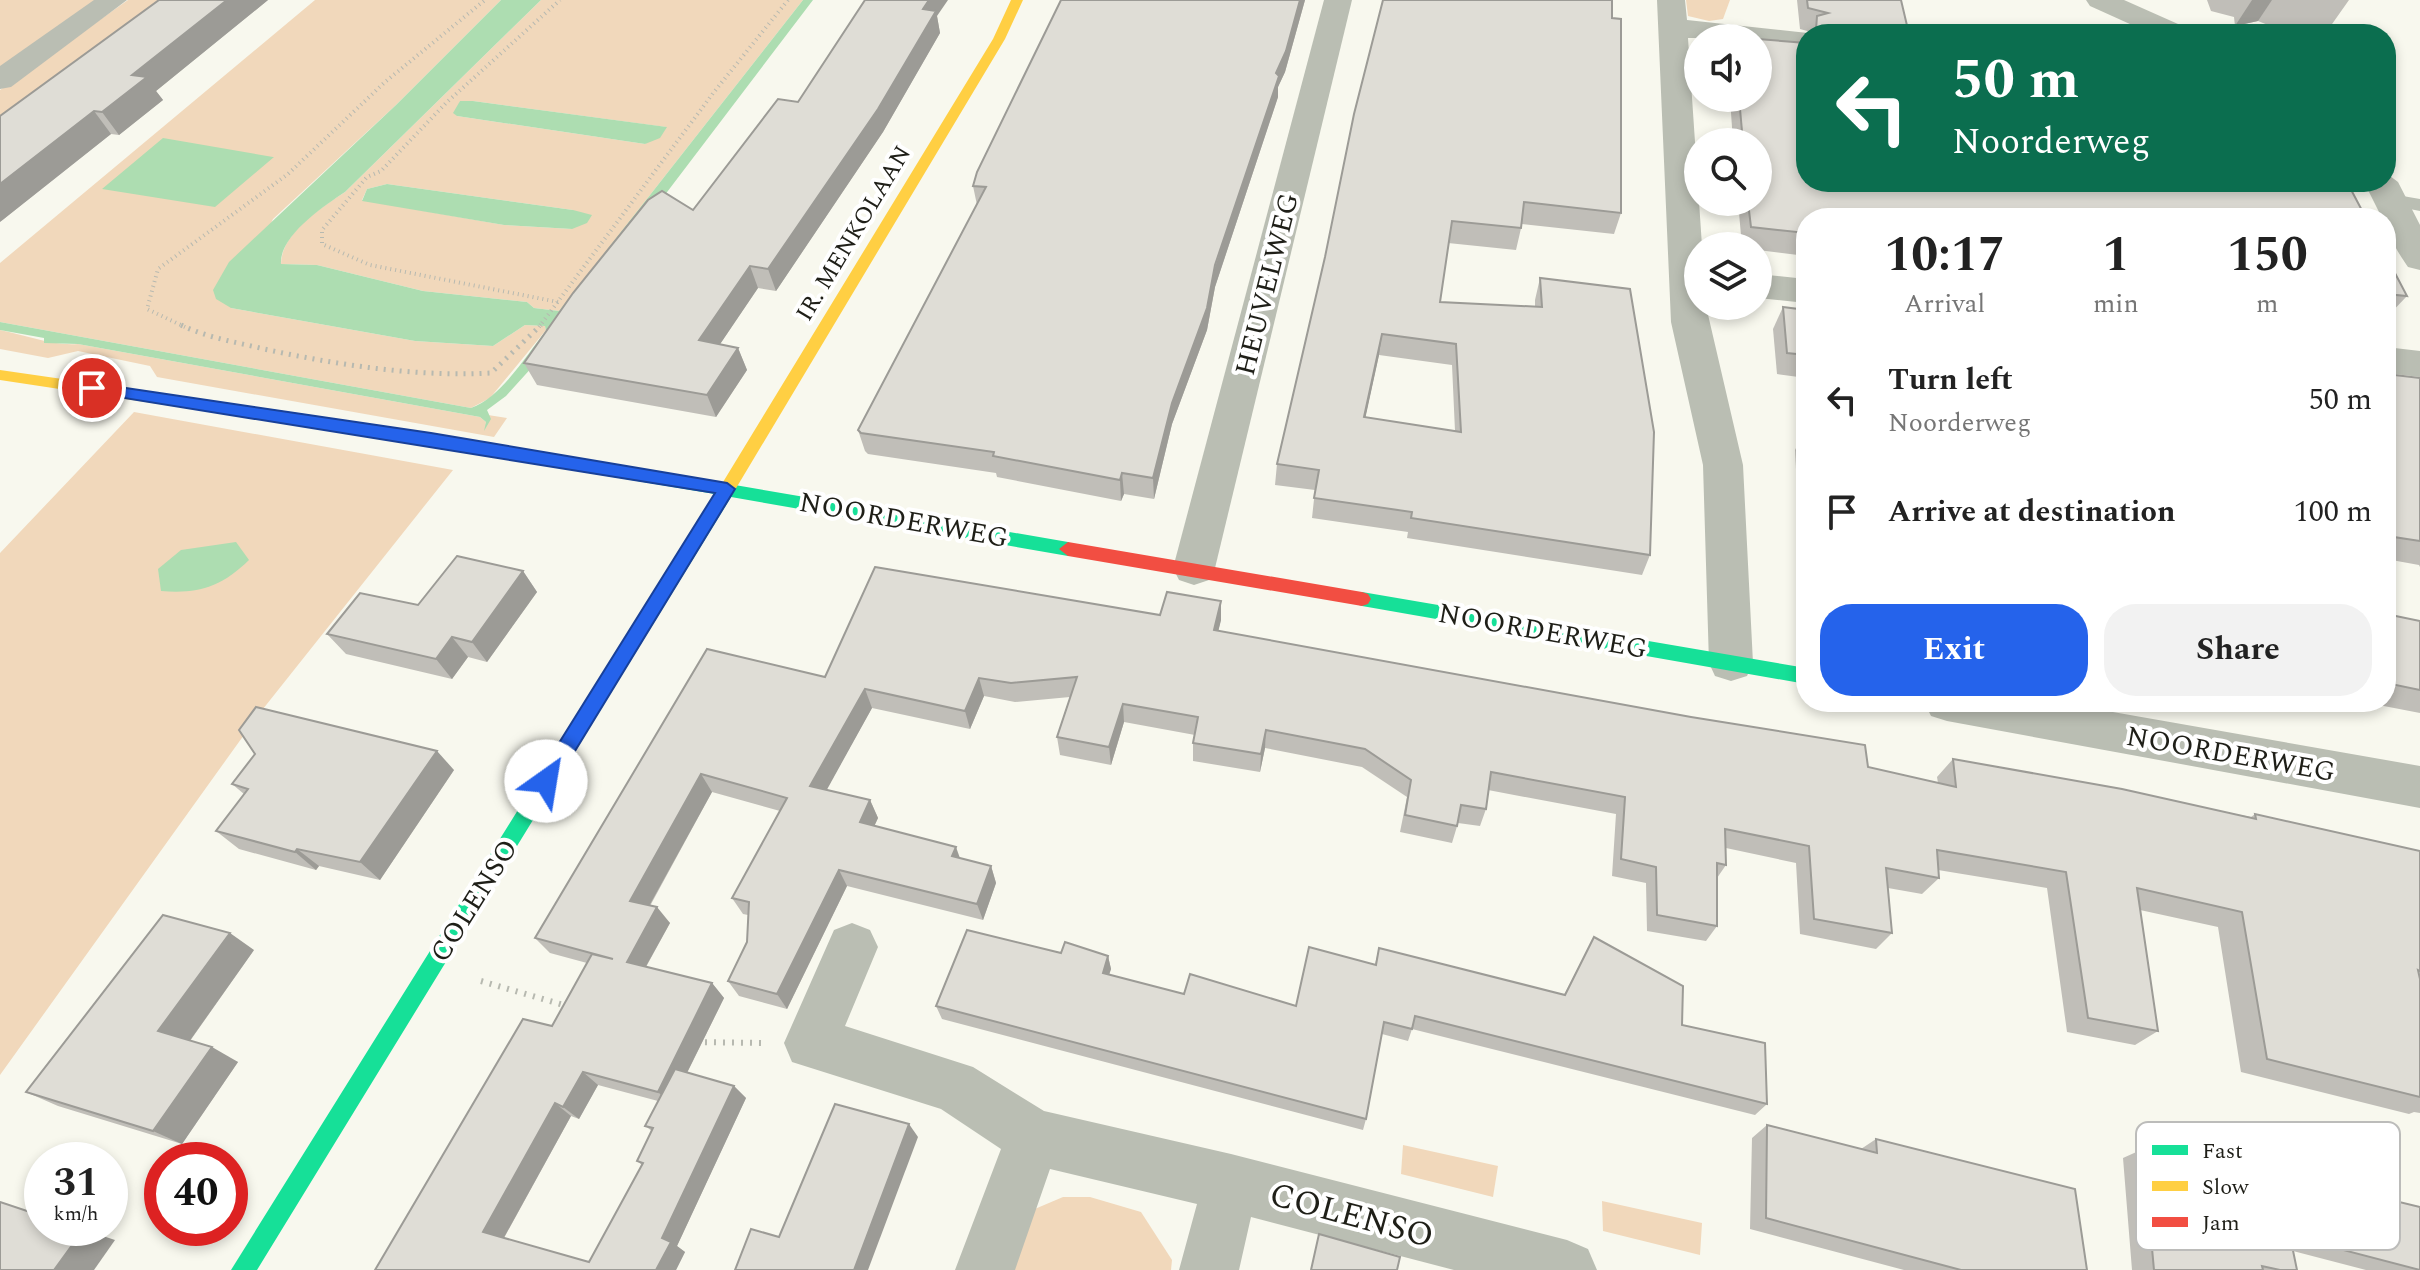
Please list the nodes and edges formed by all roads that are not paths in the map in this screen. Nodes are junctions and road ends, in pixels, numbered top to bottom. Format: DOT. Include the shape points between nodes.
graph roads {
  1 [pos="113,0"];
  2 [pos="1017,0"];
  3 [pos="1338,0"];
  4 [pos="2100,0"];
  5 [pos="1672,14"];
  6 [pos="2154,24"];
  7 [pos="1796,37"];
  8 [pos="0,80"];
  9 [pos="2397,196"];
  10 [pos="1689,232"];
  11 [pos="2420,259"];
  12 [pos="1772,287"];
  13 [pos="1796,290"];
  14 [pos="1689,320"];
  15 [pos="2396,361"];
  16 [pos="2420,364"];
  17 [pos="0,375"];
  18 [pos="727,489"];
  19 [pos="1194,568"];
  20 [pos="1731,663"];
  21 [pos="1796,674"];
  22 [pos="2003,712"];
  23 [pos="2420,787"];
  24 [pos="852,947"];
  25 [pos="1033,1137"];
  26 [pos="1231,1183"];
  27 [pos="243,1270"];
  28 [pos="985,1270"];
  29 [pos="1209,1270"];
  30 [pos="1567,1270"];
  1 -- 8 [label="street"];
  2 -- 18 [label="street, IR. MENKOLAAN" via="999,39"];
  3 -- 19 [label="street, HEUVELWEG"];
  4 -- 6 [label="street"];
  5 -- 7 [label="street" via="1745,22"];
  5 -- 10 [label="street"];
  9 -- 11 [label="street"];
  12 -- 13 [label="street"];
  14 -- 20 [label="street" via="1723,465"];
  15 -- 16 [label="street"];
  17 -- 18 [label="street, NOORDERWEG"];
  18 -- 19 [label="street, NOORDERWEG"];
  18 -- 27 [label="street, COLENSO"];
  19 -- 20 [label="street, NOORDERWEG"];
  20 -- 21 [label="street, NOORDERWEG"];
  22 -- 23 [label="street, NOORDERWEG"];
  24 -- 25 [label="street, COLENSO" via="811,1043 954,1086"];
  25 -- 26 [label="street, COLENSO"];
  25 -- 28 [label="street"];
  26 -- 29 [label="street, COLENSO"];
  26 -- 30 [label="street, COLENSO"];
}
